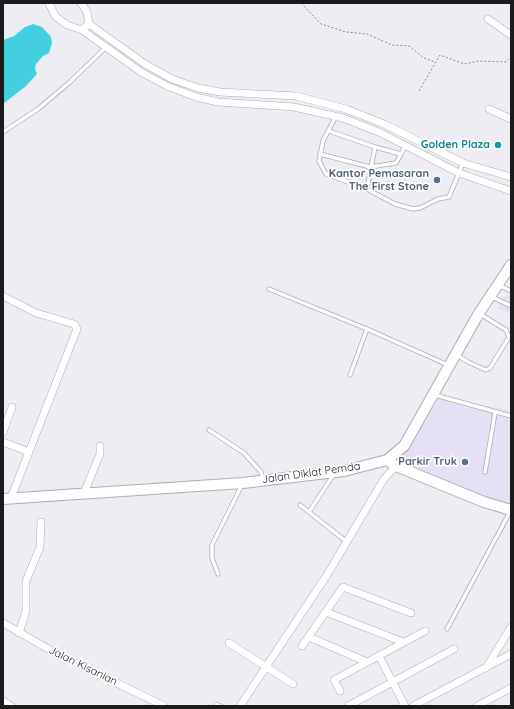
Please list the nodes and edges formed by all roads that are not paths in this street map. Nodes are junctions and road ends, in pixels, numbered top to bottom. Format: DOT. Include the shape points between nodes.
graph roads {
  1 [pos="49,3"];
  2 [pos="81,3"];
  3 [pos="488,20"];
  4 [pos="89,24"];
  5 [pos="82,30"];
  6 [pos="511,35"];
  7 [pos="106,47"];
  8 [pos="489,109"];
  9 [pos="336,116"];
  10 [pos="511,119"];
  11 [pos="329,130"];
  12 [pos="3,132"];
  13 [pos="405,146"];
  14 [pos="375,147"];
  15 [pos="320,154"];
  16 [pos="401,154"];
  17 [pos="463,163"];
  18 [pos="370,167"];
  19 [pos="459,173"];
  20 [pos="511,177"];
  21 [pos="366,189"];
  22 [pos="511,191"];
  23 [pos="509,271"];
  24 [pos="497,284"];
  25 [pos="269,289"];
  26 [pos="511,291"];
  27 [pos="3,296"];
  28 [pos="490,296"];
  29 [pos="511,306"];
  30 [pos="479,313"];
  31 [pos="367,329"];
  32 [pos="456,354"];
  33 [pos="450,366"];
  34 [pos="350,375"];
  35 [pos="435,395"];
  36 [pos="12,407"];
  37 [pos="495,413"];
  38 [pos="511,416"];
  39 [pos="209,430"];
  40 [pos="3,432"];
  41 [pos="3,442"];
  42 [pos="100,446"];
  43 [pos="27,452"];
  44 [pos="387,460"];
  45 [pos="396,466"];
  46 [pos="335,472"];
  47 [pos="485,472"];
  48 [pos="263,479"];
  49 [pos="243,483"];
  50 [pos="84,493"];
  51 [pos="5,499"];
  52 [pos="300,505"];
  53 [pos="511,510"];
  54 [pos="309,512"];
  55 [pos="41,522"];
  56 [pos="347,542"];
  57 [pos="218,574"];
  58 [pos="326,612"];
  59 [pos="411,613"];
  60 [pos="3,623"];
  61 [pos="511,627"];
  62 [pos="448,629"];
  63 [pos="425,631"];
  64 [pos="19,633"];
  65 [pos="308,637"];
  66 [pos="403,642"];
  67 [pos="229,643"];
  68 [pos="302,646"];
  69 [pos="454,649"];
  70 [pos="511,654"];
  71 [pos="379,656"];
  72 [pos="367,662"];
  73 [pos="266,666"];
  74 [pos="486,668"];
  75 [pos="392,682"];
  76 [pos="293,684"];
  77 [pos="511,688"];
  78 [pos="340,692"];
  79 [pos="3,701"];
  80 [pos="216,704"];
  81 [pos="11,706"];
  82 [pos="164,706"];
  83 [pos="221,706"];
  84 [pos="240,706"];
  85 [pos="348,706"];
  86 [pos="405,706"];
  87 [pos="413,706"];
  88 [pos="477,706"];
  1 -- 5 [label="street" via="55,16 67,25"];
  2 -- 4 [label="street" via="87,12"];
  3 -- 6 [label="street"];
  4 -- 5 [label="street"];
  4 -- 17 [label="street" via="145,64 172,79 220,92 296,96 346,109 384,124"];
  5 -- 7 [label="street"];
  7 -- 9 [label="street" via="141,72 196,97 218,102 294,107"];
  7 -- 12 [label="lane" via="38,110"];
  8 -- 10 [label="street"];
  9 -- 11 [label="lane"];
  9 -- 13 [label="street" via="381,133"];
  11 -- 14 [label="lane"];
  11 -- 15 [label="lane"];
  13 -- 16 [label="lane"];
  13 -- 19 [label="street"];
  14 -- 16 [label="lane"];
  14 -- 18 [label="lane"];
  15 -- 18 [label="lane"];
  15 -- 21 [label="lane" via="319,161 326,174"];
  16 -- 18 [label="lane" via="396,163"];
  17 -- 19 [label="lane"];
  17 -- 20 [label="street"];
  18 -- 21 [label="lane"];
  19 -- 21 [label="lane" via="449,198 438,199 420,208 412,209 394,204"];
  19 -- 22 [label="street"];
  23 -- 24 [label="street, Jalan Diklat Pemda"];
  24 -- 26 [label="lane"];
  24 -- 28 [label="street, Jalan Diklat Pemda"];
  25 -- 31 [label="lane"];
  27 -- 43 [label="street" via="26,309 74,324 76,327"];
  28 -- 29 [label="lane"];
  28 -- 30 [label="street, Jalan Diklat Pemda"];
  30 -- 32 [label="street, Jalan Diklat Pemda"];
  30 -- 32 [label="lane" via="506,330 509,337 490,368 486,370"];
  31 -- 33 [label="lane"];
  31 -- 34 [label="lane"];
  32 -- 33 [label="street, Jalan Diklat Pemda"];
  33 -- 35 [label="street, Jalan Diklat Pemda"];
  35 -- 37 [label="lane"];
  35 -- 44 [label="street, Jalan Diklat Pemda" via="404,446"];
  36 -- 40 [label="street"];
  37 -- 38 [label="lane"];
  37 -- 47 [label="lane"];
  39 -- 48 [label="lane" via="244,453 261,472"];
  41 -- 43 [label="street"];
  42 -- 50 [label="street" via="100,454"];
  43 -- 51 [label="street"];
  44 -- 45 [label="street"];
  44 -- 46 [label="street, Jalan Diklat Pemda"];
  45 -- 53 [label="street" via="484,502"];
  45 -- 56 [label="street" via="384,479"];
  46 -- 48 [label="street, Jalan Diklat Pemda"];
  46 -- 54 [label="lane"];
  48 -- 49 [label="street, Jalan Diklat Pemda"];
  49 -- 50 [label="street, Jalan Diklat Pemda"];
  49 -- 57 [label="lane" via="212,545 212,558"];
  50 -- 51 [label="street, Jalan Diklat Pemda"];
  52 -- 54 [label="lane"];
  53 -- 62 [label="lane"];
  54 -- 56 [label="lane"];
  55 -- 64 [label="street" via="40,547 26,581 26,611"];
  56 -- 73 [label="street"];
  58 -- 59 [label="street" via="343,587"];
  58 -- 65 [label="street"];
  58 -- 66 [label="street"];
  60 -- 64 [label="street, Jalan Kisanian"];
  61 -- 74 [label="street"];
  63 -- 66 [label="street"];
  64 -- 82 [label="street, Jalan Kisanian"];
  65 -- 68 [label="street"];
  65 -- 72 [label="street"];
  66 -- 71 [label="street"];
  67 -- 73 [label="street"];
  69 -- 75 [label="street"];
  70 -- 74 [label="street"];
  71 -- 72 [label="street"];
  71 -- 75 [label="street"];
  72 -- 78 [label="street" via="334,680"];
  73 -- 76 [label="street"];
  73 -- 84 [label="street"];
  74 -- 87 [label="street"];
  75 -- 85 [label="street"];
  75 -- 86 [label="street"];
  77 -- 88 [label="street"];
  79 -- 81 [label="street"];
  80 -- 83 [label="lane"];
}
